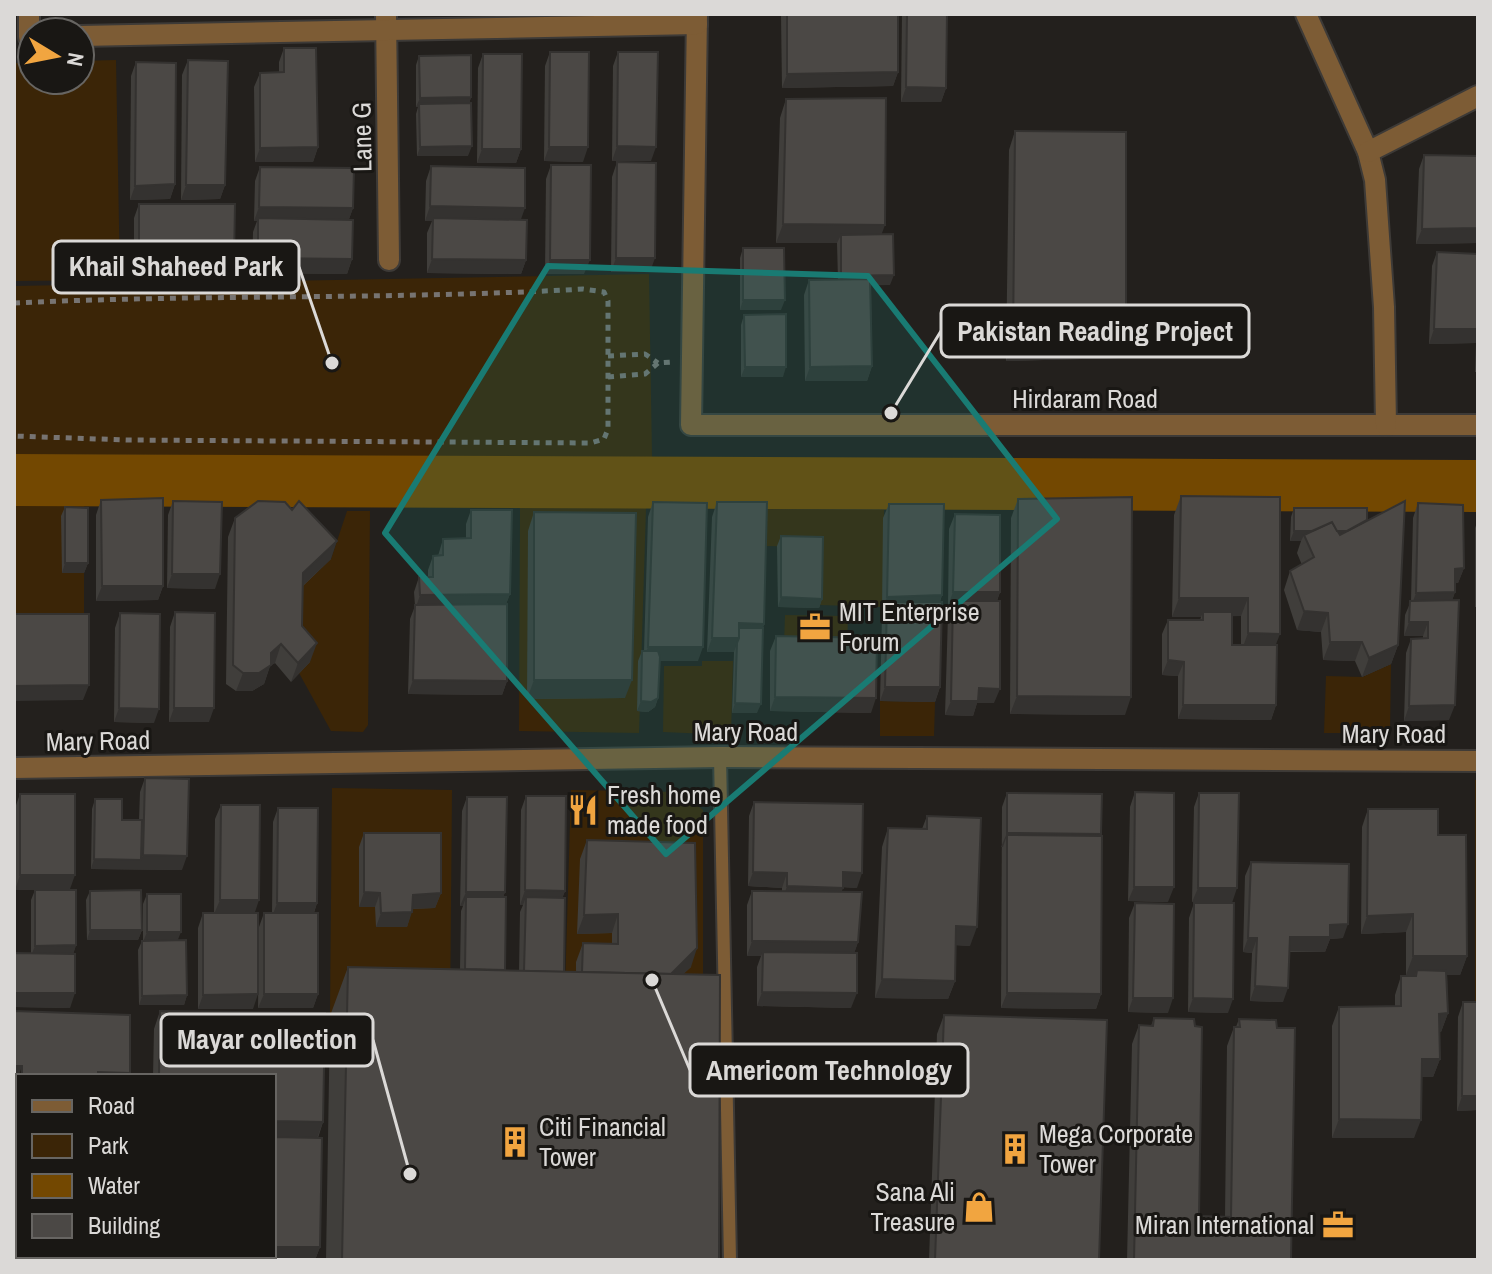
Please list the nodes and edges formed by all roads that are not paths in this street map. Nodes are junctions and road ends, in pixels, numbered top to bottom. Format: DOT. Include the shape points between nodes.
graph roads {
  1 [pos="1306,14"];
  2 [pos="697,19"];
  3 [pos="560,21"];
  4 [pos="386,22"];
  5 [pos="96,35"];
  6 [pos="1478,96"];
  7 [pos="1368,152"];
  8 [pos="389,260"];
  9 [pos="1386,425"];
  10 [pos="1478,425"];
  11 [pos="720,757"];
  12 [pos="1478,761"];
  13 [pos="14,768"];
  14 [pos="730,1260"];
  1 -- 7 [label="street"];
  2 -- 3 [label="street"];
  2 -- 9 [label="street, Hirdaram Road" via="691,425"];
  3 -- 4 [label="street"];
  4 -- 5 [label="street"];
  4 -- 8 [label="street, Lane G"];
  6 -- 7 [label="street"];
  7 -- 9 [label="street" via="1375,180 1384,307"];
  9 -- 10 [label="street, Hirdaram Road"];
  11 -- 12 [label="street, Mary Road"];
  11 -- 13 [label="street, Mary Road"];
  11 -- 14 [label="lane"];
}
